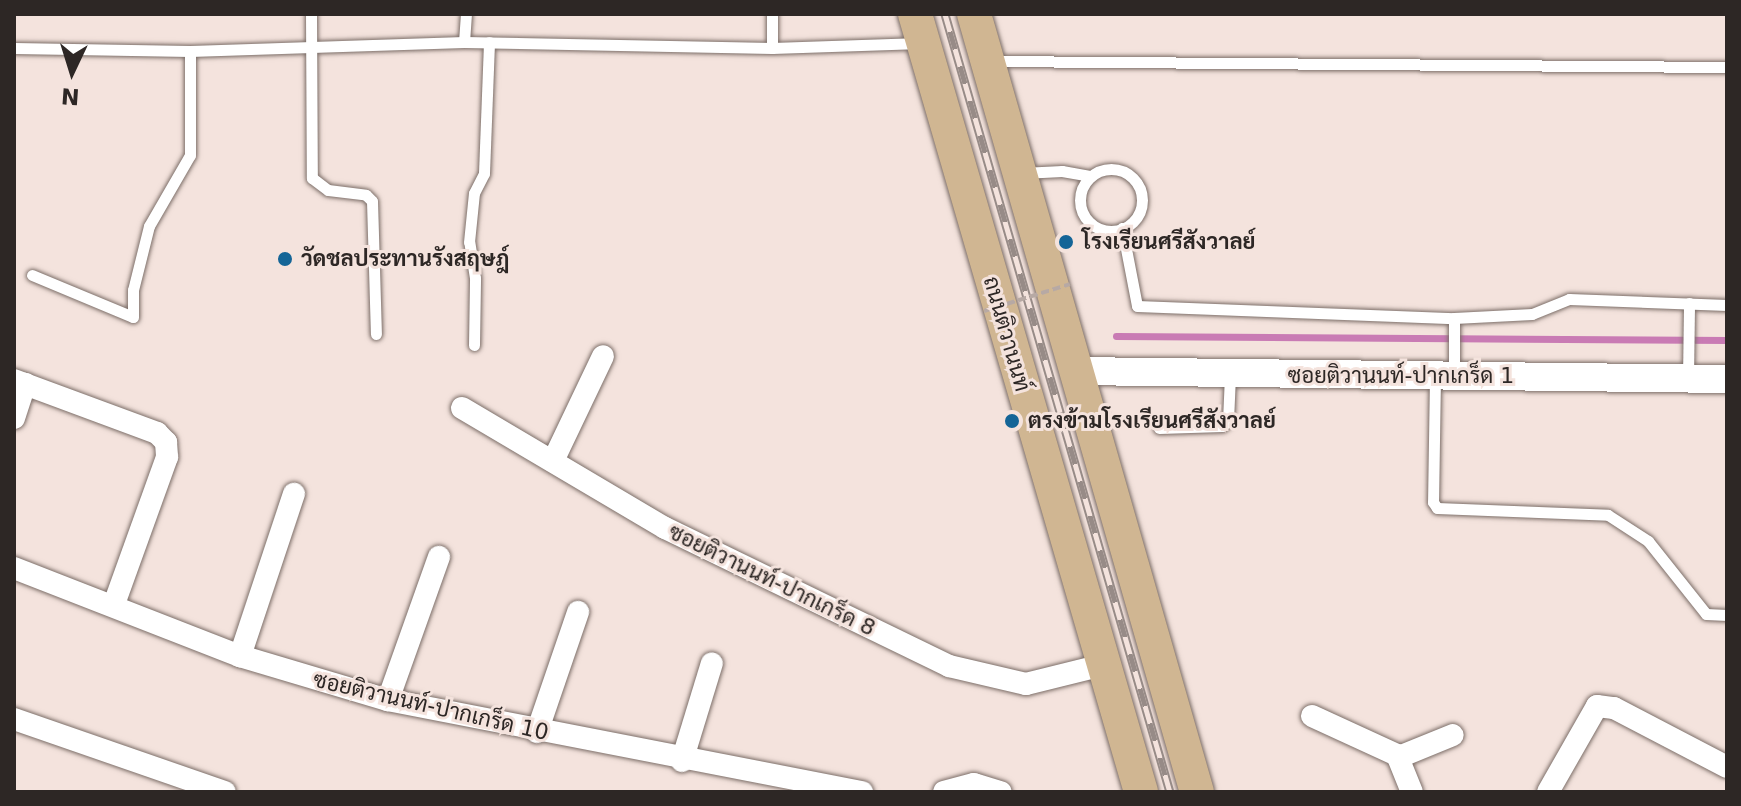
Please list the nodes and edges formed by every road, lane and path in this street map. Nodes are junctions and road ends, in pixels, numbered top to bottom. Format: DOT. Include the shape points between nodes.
graph roads {
  1 [pos="311,14"];
  2 [pos="466,14"];
  3 [pos="772,14"];
  4 [pos="919,29"];
  5 [pos="980,37"];
  6 [pos="464,42"];
  7 [pos="489,42"];
  8 [pos="312,47"];
  9 [pos="14,48"];
  10 [pos="772,48"];
  11 [pos="190,51"];
  12 [pos="1727,67"];
  13 [pos="1018,174"];
  14 [pos="1090,176"];
  15 [pos="1122,228"];
  16 [pos="32,275"];
  17 [pos="1070,284"];
  18 [pos="1689,303"];
  19 [pos="1727,305"];
  20 [pos="984,311"];
  21 [pos="1454,318"];
  22 [pos="376,334"];
  23 [pos="474,345"];
  24 [pos="603,356"];
  25 [pos="1074,371"];
  26 [pos="1230,375"];
  27 [pos="1445,376"];
  28 [pos="1688,379"];
  29 [pos="1727,379"];
  30 [pos="20,382"];
  31 [pos="462,408"];
  32 [pos="14,418"];
  33 [pos="1159,428"];
  34 [pos="553,461"];
  35 [pos="294,494"];
  36 [pos="439,557"];
  37 [pos="14,568"];
  38 [pos="114,604"];
  39 [pos="578,612"];
  40 [pos="1727,615"];
  41 [pos="240,656"];
  42 [pos="712,663"];
  43 [pos="1103,665"];
  44 [pos="388,700"];
  45 [pos="1312,716"];
  46 [pos="14,719"];
  47 [pos="537,732"];
  48 [pos="1453,735"];
  49 [pos="1399,757"];
  50 [pos="682,761"];
  51 [pos="1727,767"];
  52 [pos="225,792"];
  53 [pos="862,792"];
  54 [pos="944,792"];
  55 [pos="1001,792"];
  56 [pos="1141,792"];
  57 [pos="1197,792"];
  58 [pos="1412,792"];
  59 [pos="1548,792"];
  1 -- 8 [label="lane"];
  2 -- 6 [label="lane"];
  3 -- 10 [label="lane"];
  4 -- 5 [label="main road"];
  4 -- 10 [label="lane"];
  4 -- 43 [label="main road, ถนนติวานนท์"];
  5 -- 12 [label="lane"];
  5 -- 13 [label="main road"];
  6 -- 7 [label="lane"];
  6 -- 8 [label="lane"];
  7 -- 10 [label="lane"];
  7 -- 23 [label="lane" via="484,173 474,193 469,242 475,278"];
  8 -- 11 [label="lane"];
  8 -- 22 [label="lane" via="312,178 328,190 366,195 372,201"];
  9 -- 11 [label="lane"];
  11 -- 16 [label="lane" via="190,155 149,226 133,290 133,317"];
  13 -- 14 [label="lane" via="1062,171"];
  13 -- 25 [label="main road"];
  14 -- 15 [label="lane" via="1082,186 1080,208 1097,227"];
  14 -- 15 [label="lane" via="1122,171 1140,188 1140,211"];
  15 -- 21 [label="lane" via="1135,305"];
  17 -- 20 [label="path, bridge"];
  18 -- 19 [label="lane"];
  18 -- 21 [label="lane" via="1569,299 1532,314"];
  18 -- 28 [label="lane"];
  21 -- 27 [label="lane"];
  24 -- 34 [label="street"];
  25 -- 26 [label="street, ซอยติวานนท์-ปากเกร็ด 1"];
  25 -- 57 [label="main road"];
  26 -- 27 [label="street, ซอยติวานนท์-ปากเกร็ด 1"];
  26 -- 33 [label="lane" via="1228,421 1222,426"];
  27 -- 28 [label="street, ซอยติวานนท์-ปากเกร็ด 1"];
  27 -- 40 [label="lane" via="1433,502 1437,508 1608,515 1648,541 1706,614"];
  28 -- 29 [label="street, ซอยติวานนท์-ปากเกร็ด 1"];
  30 -- 32 [label="street"];
  30 -- 38 [label="street" via="157,433 166,442 167,457"];
  31 -- 34 [label="street, ซอยติวานนท์-ปากเกร็ด 8"];
  34 -- 43 [label="street, ซอยติวานนท์-ปากเกร็ด 8" via="665,528 949,666 1026,684"];
  35 -- 41 [label="street"];
  36 -- 44 [label="street"];
  37 -- 38 [label="street, ซอยติวานนท์-ปากเกร็ด 10"];
  38 -- 41 [label="street, ซอยติวานนท์-ปากเกร็ด 10"];
  39 -- 47 [label="street"];
  41 -- 44 [label="street, ซอยติวานนท์-ปากเกร็ด 10"];
  42 -- 50 [label="street"];
  43 -- 56 [label="main road, ถนนติวานนท์"];
  44 -- 47 [label="street, ซอยติวานนท์-ปากเกร็ด 10"];
  45 -- 49 [label="street"];
  46 -- 52 [label="street"];
  47 -- 50 [label="street, ซอยติวานนท์-ปากเกร็ด 10"];
  48 -- 49 [label="street"];
  49 -- 58 [label="street"];
  50 -- 53 [label="street, ซอยติวานนท์-ปากเกร็ด 10"];
  51 -- 59 [label="street" via="1614,708 1597,706"];
  54 -- 55 [label="street" via="974,784"];
}
